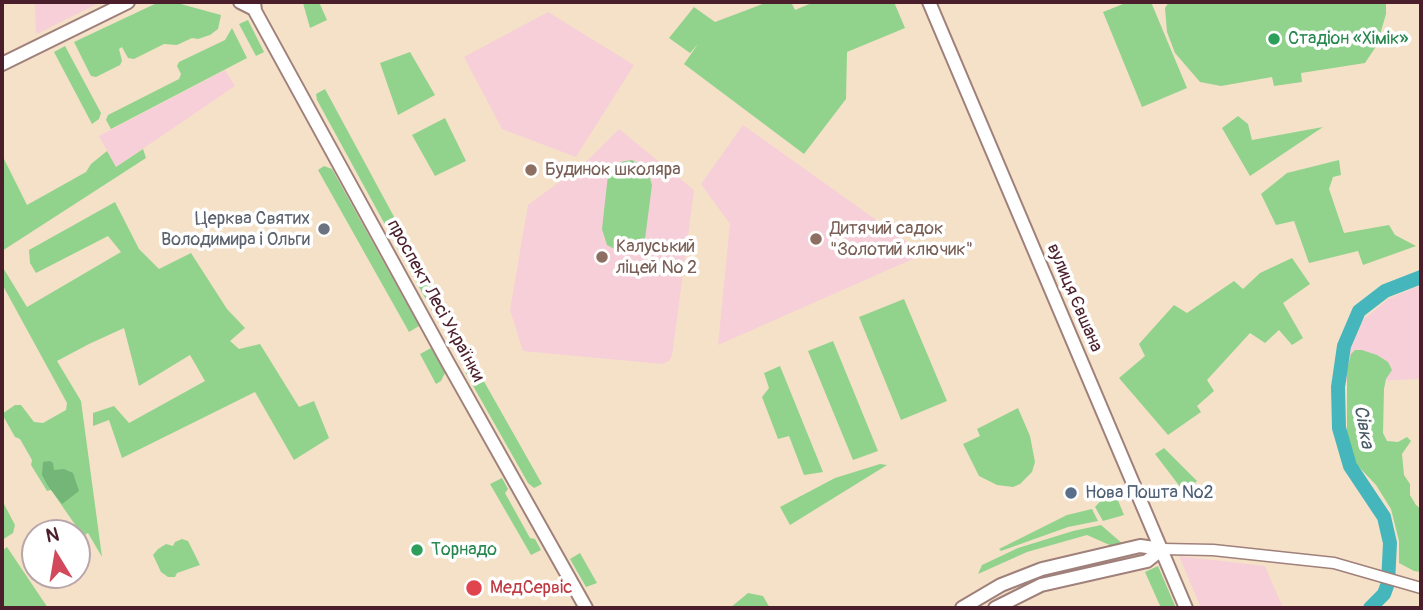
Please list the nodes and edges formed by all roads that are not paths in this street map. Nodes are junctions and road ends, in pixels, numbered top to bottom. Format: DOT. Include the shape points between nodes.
graph roads {
  1 [pos="128,2"];
  2 [pos="240,2"];
  3 [pos="929,2"];
  4 [pos="254,5"];
  5 [pos="2,64"];
  6 [pos="1162,549"];
  7 [pos="1421,588"];
  8 [pos="586,608"];
  9 [pos="962,608"];
  10 [pos="995,608"];
  11 [pos="1186,608"];
  1 -- 5 [label="main road"];
  2 -- 4 [label="main road, проспект Лесі Українки"];
  3 -- 6 [label="main road, вулиця Євшана"];
  4 -- 8 [label="main road, проспект Лесі Українки"];
  6 -- 7 [label="street" via="1334,563"];
  6 -- 9 [label="main road" via="1140,546 1042,569"];
  6 -- 10 [label="main road" via="1147,561 1041,585"];
  6 -- 11 [label="main road, вулиця Євшана"];
}
